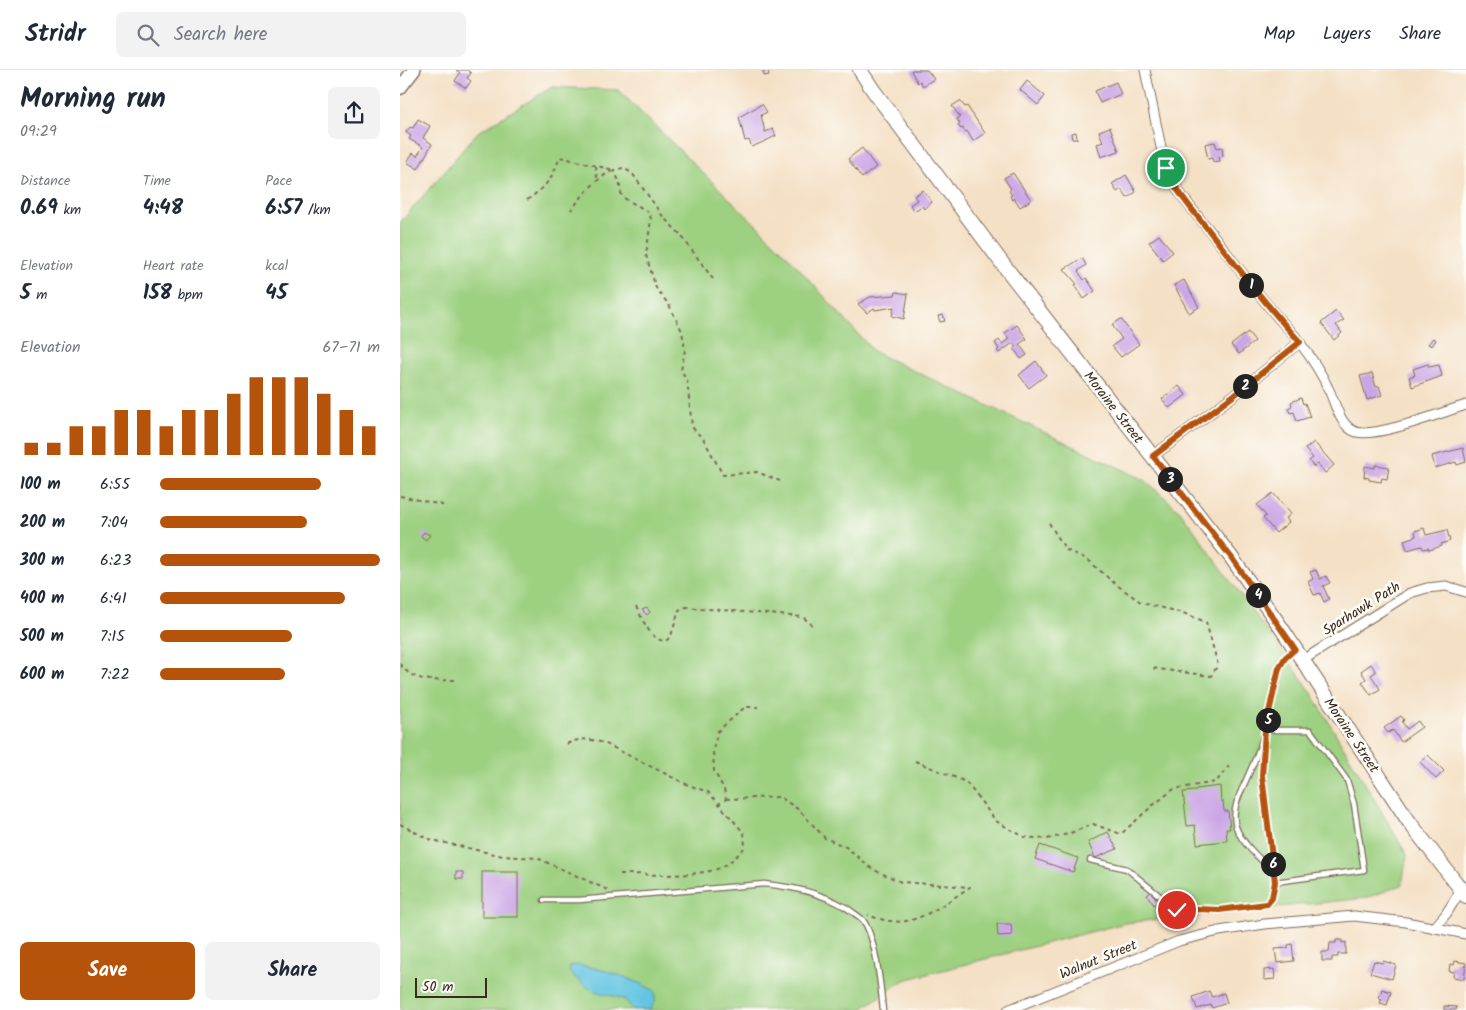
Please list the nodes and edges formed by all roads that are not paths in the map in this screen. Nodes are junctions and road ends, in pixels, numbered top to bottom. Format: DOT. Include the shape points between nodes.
graph roads {
  1 [pos="414,70"];
  2 [pos="860,70"];
  3 [pos="1145,70"];
  4 [pos="400,88"];
  5 [pos="1300,342"];
  6 [pos="1466,405"];
  7 [pos="1153,456"];
  8 [pos="1466,592"];
  9 [pos="1299,655"];
  10 [pos="1265,730"];
  11 [pos="1090,860"];
  12 [pos="1274,872"];
  13 [pos="1275,882"];
  14 [pos="1464,893"];
  15 [pos="544,900"];
  16 [pos="1434,928"];
  17 [pos="1466,934"];
  18 [pos="883,1010"];
  19 [pos="1008,1010"];
  1 -- 4 [label="main road"];
  2 -- 7 [label="main road, Moraine Street" via="1002,263"];
  3 -- 5 [label="street" via="1169,175 1234,264"];
  5 -- 6 [label="street" via="1328,387 1343,420 1354,431 1388,429"];
  5 -- 7 [label="street"];
  7 -- 9 [label="main road, Moraine Street" via="1231,557"];
  8 -- 9 [label="street, Sparhawk Path" via="1446,586 1410,592"];
  9 -- 10 [label="lane" via="1285,658 1279,668"];
  9 -- 14 [label="main road, Moraine Street" via="1410,822"];
  10 -- 12 [label="lane" via="1262,776"];
  10 -- 12 [label="lane" via="1239,795 1235,820 1241,836 1258,859"];
  10 -- 13 [label="lane" via="1310,730 1347,780 1364,870"];
  11 -- 13 [label="lane" via="1131,871 1181,911 1267,904 1272,898"];
  12 -- 13 [label="lane"];
  14 -- 16 [label="street"];
  15 -- 18 [label="lane" via="579,900 764,884 821,896 844,906 863,920 876,957"];
  16 -- 17 [label="street, Walnut Street"];
  16 -- 19 [label="street, Walnut Street" via="1354,916 1219,931 1179,941"];
}
